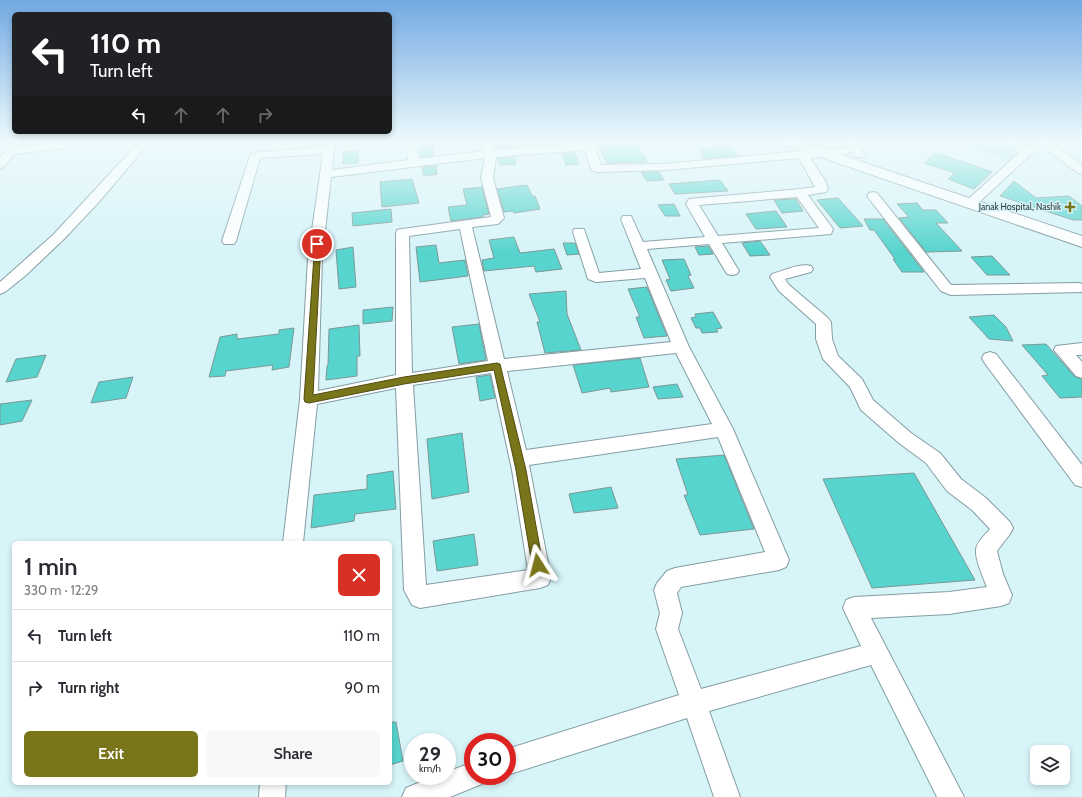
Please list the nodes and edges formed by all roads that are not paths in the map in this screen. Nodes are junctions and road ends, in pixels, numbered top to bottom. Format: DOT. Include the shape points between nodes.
graph roads {
  1 [pos="112,179"];
  2 [pos="248,179"];
  3 [pos="325,179"];
  4 [pos="487,179"];
  5 [pos="818,179"];
  6 [pos="912,179"];
  7 [pos="923,179"];
  8 [pos="998,179"];
  9 [pos="800,193"];
  10 [pos="873,196"];
  11 [pos="975,201"];
  12 [pos="627,219"];
  13 [pos="465,224"];
  14 [pos="1082,231"];
  15 [pos="579,232"];
  16 [pos="714,240"];
  17 [pos="229,241"];
  18 [pos="1082,242"];
  19 [pos="640,246"];
  20 [pos="806,269"];
  21 [pos="732,271"];
  22 [pos="650,273"];
  23 [pos="0,289"];
  24 [pos="1081,289"];
  25 [pos="681,347"];
  26 [pos="1082,350"];
  27 [pos="990,358"];
  28 [pos="497,366"];
  29 [pos="1082,372"];
  30 [pos="404,380"];
  31 [pos="309,399"];
  32 [pos="724,429"];
  33 [pos="519,460"];
  34 [pos="1082,479"];
  35 [pos="293,541"];
  36 [pos="863,657"];
  37 [pos="694,702"];
  38 [pos="516,759"];
  39 [pos="464,778"];
  40 [pos="273,785"];
  41 [pos="272,797"];
  42 [pos="415,797"];
  43 [pos="727,797"];
  44 [pos="952,797"];
  1 -- 23 [label="street" via="66,231 27,268"];
  2 -- 17 [label="street"];
  3 -- 31 [label="street" via="315,258"];
  4 -- 13 [label="street" via="498,218 494,221"];
  5 -- 9 [label="street" via="823,188"];
  6 -- 11 [label="main road"];
  7 -- 11 [label="main road"];
  8 -- 11 [label="street"];
  9 -- 16 [label="street" via="693,202"];
  9 -- 16 [label="street" via="826,231"];
  10 -- 24 [label="street" via="946,288"];
  11 -- 14 [label="main road"];
  11 -- 18 [label="main road"];
  12 -- 19 [label="street"];
  13 -- 28 [label="street"];
  13 -- 30 [label="street" via="402,233"];
  15 -- 22 [label="street" via="593,276 596,278"];
  16 -- 19 [label="street"];
  16 -- 21 [label="street"];
  19 -- 22 [label="street"];
  20 -- 44 [label="street" via="777,278 784,288 823,322 824,339 831,359 856,383 867,405 933,458 954,485 979,504 1003,528 986,549 992,574 1001,595 949,603 854,608"];
  22 -- 25 [label="street"];
  25 -- 28 [label="street"];
  25 -- 32 [label="street"];
  26 -- 29 [label="street" via="1062,350"];
  27 -- 34 [label="street"];
  28 -- 30 [label="street"];
  28 -- 33 [label="street"];
  30 -- 31 [label="street"];
  30 -- 33 [label="street" via="415,590 420,597 540,578"];
  31 -- 35 [label="street"];
  32 -- 33 [label="street"];
  32 -- 37 [label="street" via="779,560 676,578 665,590 670,613 667,629"];
  36 -- 37 [label="street"];
  37 -- 38 [label="street"];
  37 -- 43 [label="street"];
  39 -- 42 [label="street"];
  40 -- 41 [label="street"];
}
